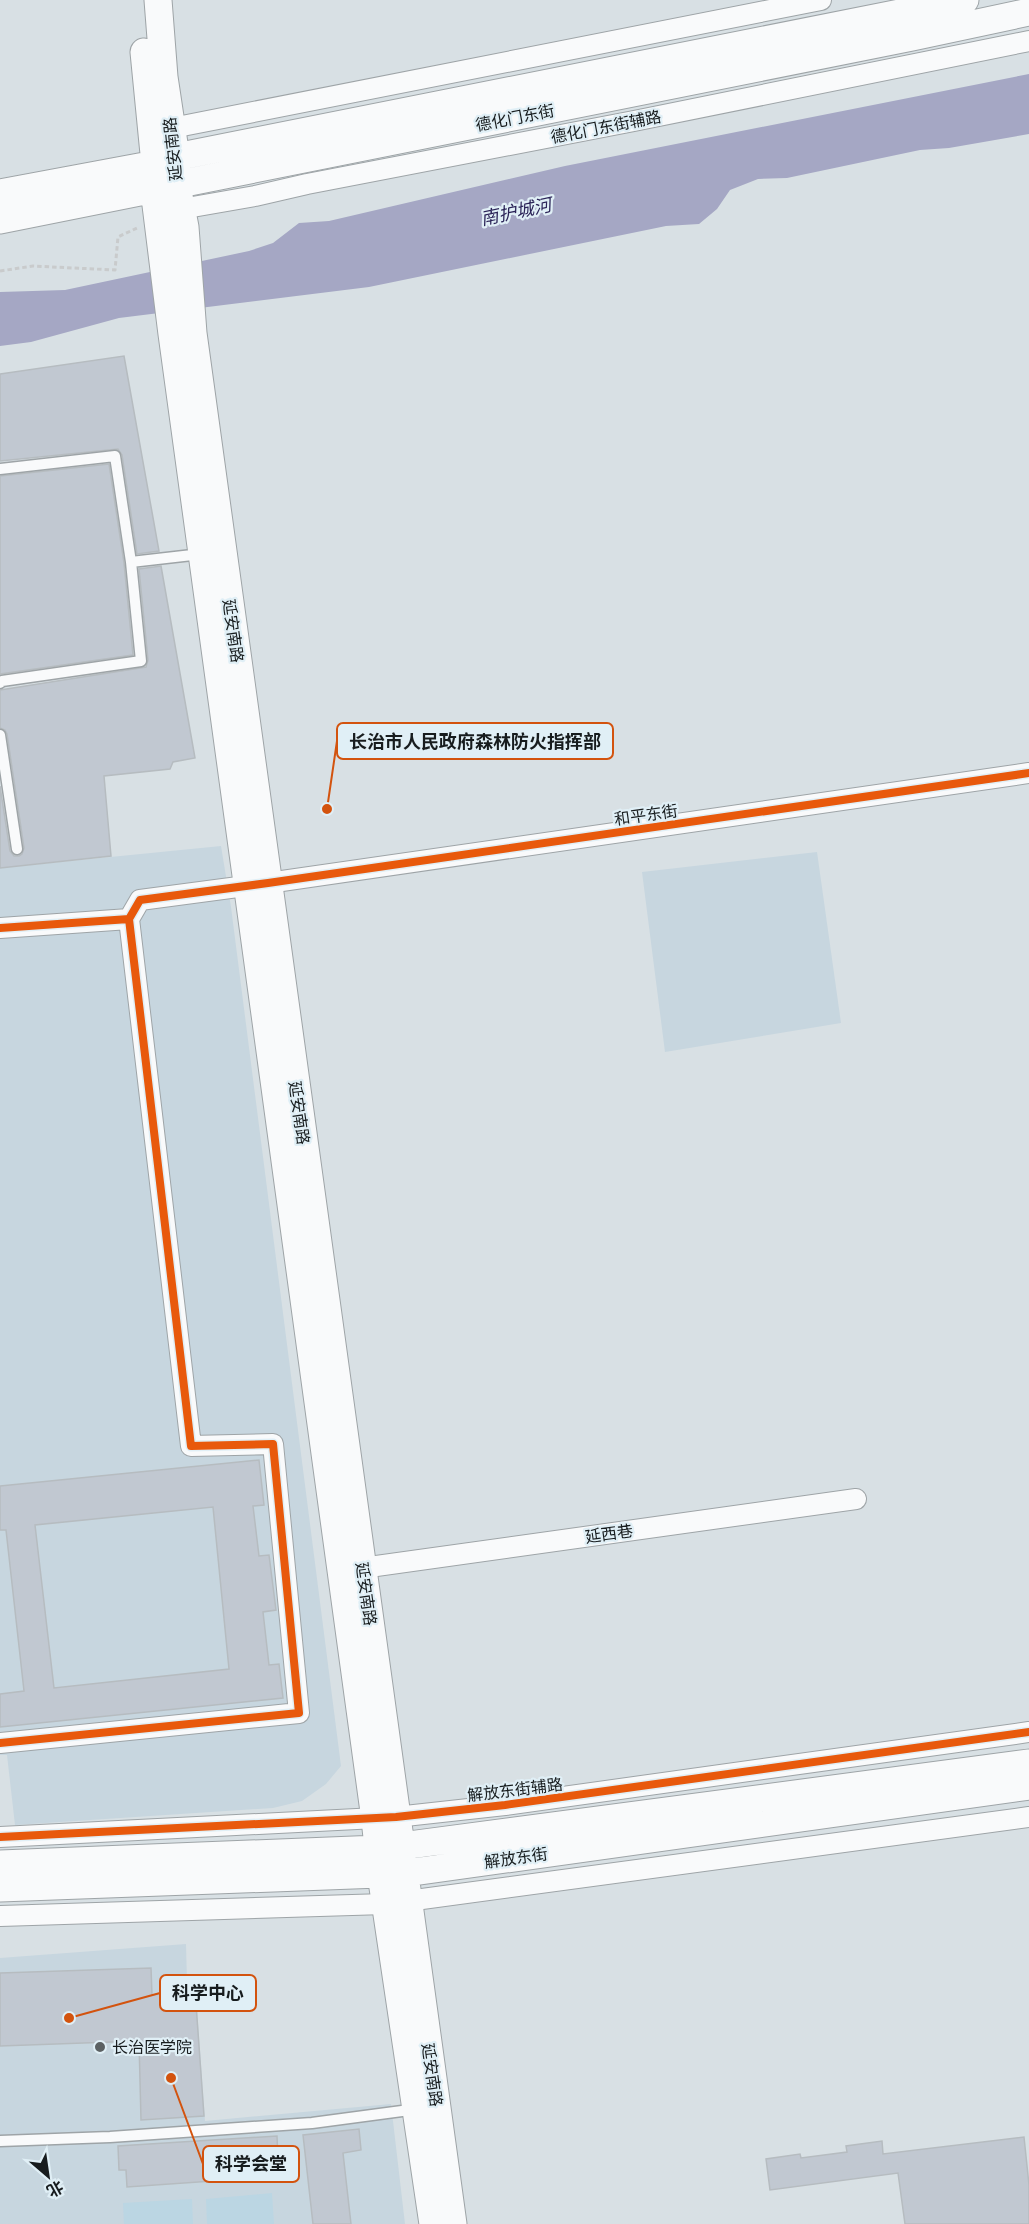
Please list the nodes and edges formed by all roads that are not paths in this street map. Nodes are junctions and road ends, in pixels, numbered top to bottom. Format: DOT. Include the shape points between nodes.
graph roads {
  1 [pos="140,0"];
  2 [pos="158,0"];
  3 [pos="821,0"];
  4 [pos="965,0"];
  5 [pos="1029,12"];
  6 [pos="1029,41"];
  7 [pos="172,128"];
  8 [pos="0,193"];
  9 [pos="168,198"];
  10 [pos="0,220"];
  11 [pos="0,469"];
  12 [pos="213,553"];
  13 [pos="130,562"];
  14 [pos="0,683"];
  15 [pos="0,735"];
  16 [pos="1029,773"];
  17 [pos="17,849"];
  18 [pos="257,884"];
  19 [pos="129,920"];
  20 [pos="0,928"];
  21 [pos="856,1499"];
  22 [pos="362,1568"];
  23 [pos="1029,1732"];
  24 [pos="0,1743"];
  25 [pos="1029,1763"];
  26 [pos="1029,1786"];
  27 [pos="1029,1817"];
  28 [pos="386,1818"];
  29 [pos="0,1837"];
  30 [pos="392,1860"];
  31 [pos="0,1864"];
  32 [pos="0,1888"];
  33 [pos="397,1903"];
  34 [pos="0,1916"];
  35 [pos="417,2109"];
  36 [pos="0,2141"];
  37 [pos="433,2224"];
  38 [pos="453,2224"];
  1 -- 9 [label="main road, 延安南路"];
  2 -- 7 [label="main road, 延安南路"];
  3 -- 7 [label="street"];
  4 -- 9 [label="main road, 德化门东街"];
  5 -- 9 [label="main road, 德化门东街"];
  6 -- 9 [label="street, 德化门东街辅路" via="255,196"];
  7 -- 9 [label="main road, 延安南路"];
  8 -- 9 [label="main road, 德化门东街"];
  9 -- 10 [label="main road, 德化门东街"];
  9 -- 12 [label="main road, 延安南路" via="182,333"];
  11 -- 13 [label="lane" via="115,456"];
  12 -- 13 [label="lane"];
  12 -- 18 [label="main road, 延安南路"];
  13 -- 14 [label="lane" via="141,661"];
  15 -- 17 [label="lane"];
  16 -- 18 [label="street, 和平东街"];
  18 -- 19 [label="street, 和平东街" via="140,900"];
  18 -- 22 [label="main road, 延安南路"];
  18 -- 28 [label="main road, 延安南路"];
  19 -- 20 [label="street"];
  19 -- 24 [label="street" via="191,1446 273,1444 299,1713"];
  21 -- 22 [label="street, 延西巷"];
  22 -- 28 [label="main road, 延安南路"];
  23 -- 28 [label="street, 解放东街辅路"];
  25 -- 30 [label="main road, 解放东街"];
  26 -- 30 [label="main road, 解放东街"];
  27 -- 33 [label="street"];
  28 -- 29 [label="street, 解放东街辅路"];
  28 -- 30 [label="main road, 延安南路"];
  30 -- 31 [label="main road, 解放东街"];
  30 -- 32 [label="main road, 解放东街"];
  30 -- 33 [label="main road, 延安南路"];
  33 -- 34 [label="street"];
  33 -- 35 [label="main road, 延安南路"];
  33 -- 38 [label="main road, 延安南路"];
  35 -- 36 [label="lane" via="312,2123"];
  35 -- 37 [label="main road, 延安南路"];
}
